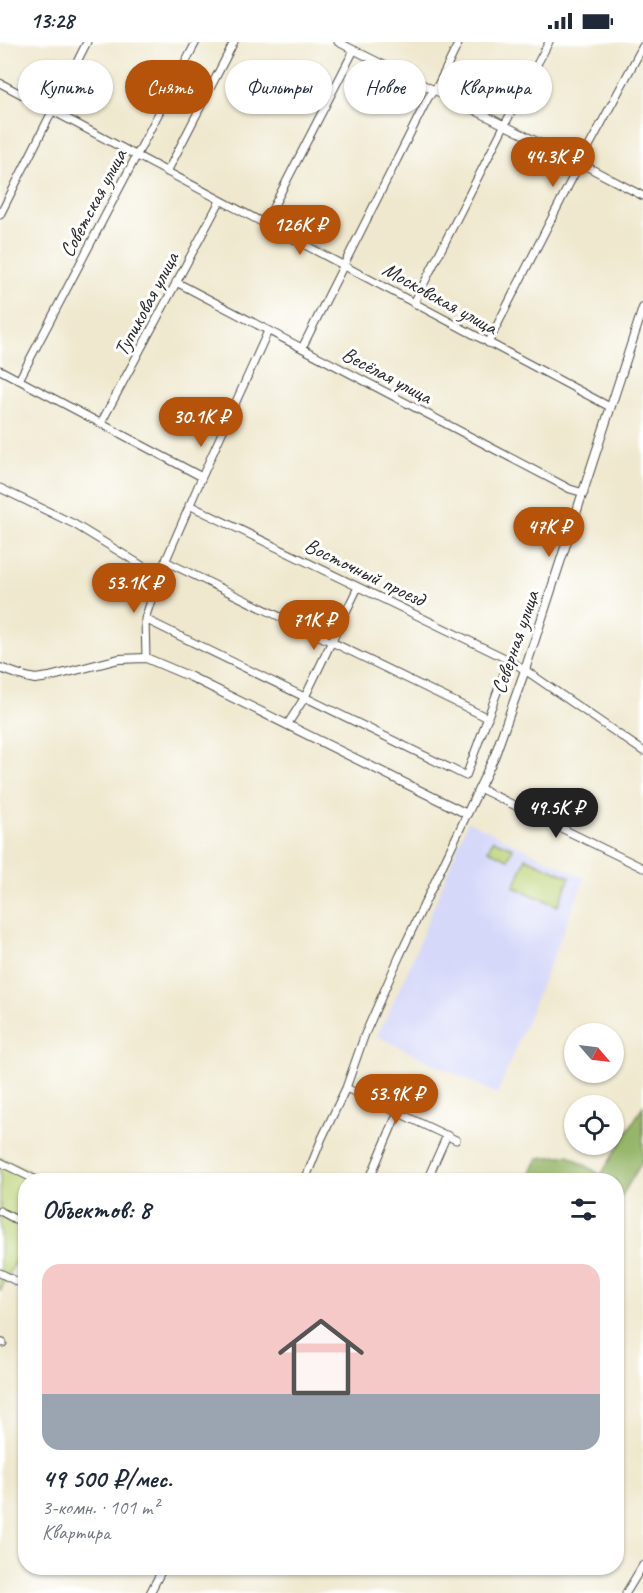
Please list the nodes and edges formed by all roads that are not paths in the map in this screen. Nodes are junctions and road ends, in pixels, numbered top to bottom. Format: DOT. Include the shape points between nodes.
graph roads {
  1 [pos="87,42"];
  2 [pos="196,42"];
  3 [pos="234,42"];
  4 [pos="338,42"];
  5 [pos="459,42"];
  6 [pos="549,42"];
  7 [pos="643,46"];
  8 [pos="354,50"];
  9 [pos="78,60"];
  10 [pos="0,83"];
  11 [pos="433,90"];
  12 [pos="18,93"];
  13 [pos="51,114"];
  14 [pos="59,114"];
  15 [pos="504,126"];
  16 [pos="137,155"];
  17 [pos="580,163"];
  18 [pos="167,172"];
  19 [pos="643,196"];
  20 [pos="220,201"];
  21 [pos="0,215"];
  22 [pos="265,223"];
  23 [pos="344,265"];
  24 [pos="176,282"];
  25 [pos="414,303"];
  26 [pos="643,308"];
  27 [pos="268,332"];
  28 [pos="488,344"];
  29 [pos="302,348"];
  30 [pos="0,370"];
  31 [pos="19,380"];
  32 [pos="610,407"];
  33 [pos="101,423"];
  34 [pos="202,477"];
  35 [pos="0,488"];
  36 [pos="584,493"];
  37 [pos="189,505"];
  38 [pos="165,561"];
  39 [pos="159,576"];
  40 [pos="358,587"];
  41 [pos="145,619"];
  42 [pos="332,642"];
  43 [pos="146,658"];
  44 [pos="508,660"];
  45 [pos="0,668"];
  46 [pos="525,670"];
  47 [pos="305,697"];
  48 [pos="488,718"];
  49 [pos="287,725"];
  50 [pos="643,752"];
  51 [pos="479,788"];
  52 [pos="467,814"];
  53 [pos="643,868"];
  54 [pos="346,1088"];
  55 [pos="398,1112"];
  56 [pos="447,1135"];
  57 [pos="456,1140"];
  58 [pos="0,1162"];
  59 [pos="22,1173"];
  60 [pos="308,1173"];
  61 [pos="372,1173"];
  62 [pos="431,1173"];
  63 [pos="0,1211"];
  64 [pos="18,1220"];
  65 [pos="0,1273"];
  66 [pos="18,1282"];
  67 [pos="643,1565"];
  68 [pos="159,1575"];
  69 [pos="150,1593"];
  70 [pos="626,1593"];
  1 -- 9 [label="street"];
  2 -- 16 [label="street, Советская улица"];
  3 -- 18 [label="street"];
  4 -- 8 [label="street"];
  5 -- 11 [label="street"];
  6 -- 15 [label="street"];
  7 -- 17 [label="street"];
  8 -- 11 [label="street"];
  8 -- 22 [label="street"];
  10 -- 12 [label="street, Московская улица"];
  11 -- 15 [label="street"];
  11 -- 23 [label="street"];
  13 -- 21 [label="street"];
  14 -- 16 [label="street, Московская улица"];
  15 -- 17 [label="street"];
  15 -- 25 [label="street"];
  16 -- 18 [label="street, Московская улица"];
  16 -- 31 [label="street, Советская улица"];
  17 -- 19 [label="street"];
  17 -- 28 [label="street"];
  18 -- 20 [label="street, Московская улица"];
  20 -- 22 [label="street, Московская улица"];
  20 -- 24 [label="street, Тупиковая улица"];
  22 -- 23 [label="street, Московская улица"];
  23 -- 25 [label="street, Московская улица"];
  23 -- 29 [label="street"];
  24 -- 27 [label="street, Весёлая улица"];
  24 -- 33 [label="street, Тупиковая улица"];
  25 -- 28 [label="street, Московская улица"];
  26 -- 32 [label="street, Северная улица"];
  27 -- 29 [label="street, Весёлая улица"];
  27 -- 34 [label="street"];
  28 -- 32 [label="street, Московская улица"];
  29 -- 36 [label="street, Весёлая улица"];
  30 -- 31 [label="street"];
  31 -- 33 [label="street"];
  32 -- 36 [label="street, Северная улица"];
  33 -- 34 [label="street"];
  34 -- 37 [label="street"];
  35 -- 39 [label="street" via="74,524"];
  36 -- 46 [label="street, Северная улица"];
  37 -- 38 [label="street"];
  37 -- 40 [label="street, Восточный проезд"];
  38 -- 39 [label="street"];
  38 -- 42 [label="street"];
  39 -- 41 [label="street"];
  40 -- 42 [label="street"];
  40 -- 44 [label="street, Восточный проезд"];
  41 -- 43 [label="street"];
  41 -- 47 [label="street"];
  42 -- 47 [label="street"];
  42 -- 48 [label="street"];
  43 -- 45 [label="street" via="120,659 35,679"];
  43 -- 49 [label="street"];
  44 -- 46 [label="street, Восточный проезд"];
  44 -- 48 [label="street"];
  46 -- 50 [label="street, Восточный проезд"];
  46 -- 51 [label="street, Северная улица"];
  47 -- 48 [label="street" via="466,776"];
  47 -- 49 [label="street"];
  49 -- 52 [label="street"];
  51 -- 52 [label="street, Северная улица"];
  51 -- 53 [label="street"];
  52 -- 54 [label="street" via="365,1034"];
  54 -- 55 [label="street"];
  54 -- 60 [label="street"];
  55 -- 56 [label="street"];
  55 -- 61 [label="street"];
  56 -- 57 [label="street"];
  56 -- 62 [label="street"];
  58 -- 59 [label="street"];
  63 -- 64 [label="street"];
  65 -- 66 [label="street"];
  67 -- 70 [label="street"];
  68 -- 69 [label="street"];
}
